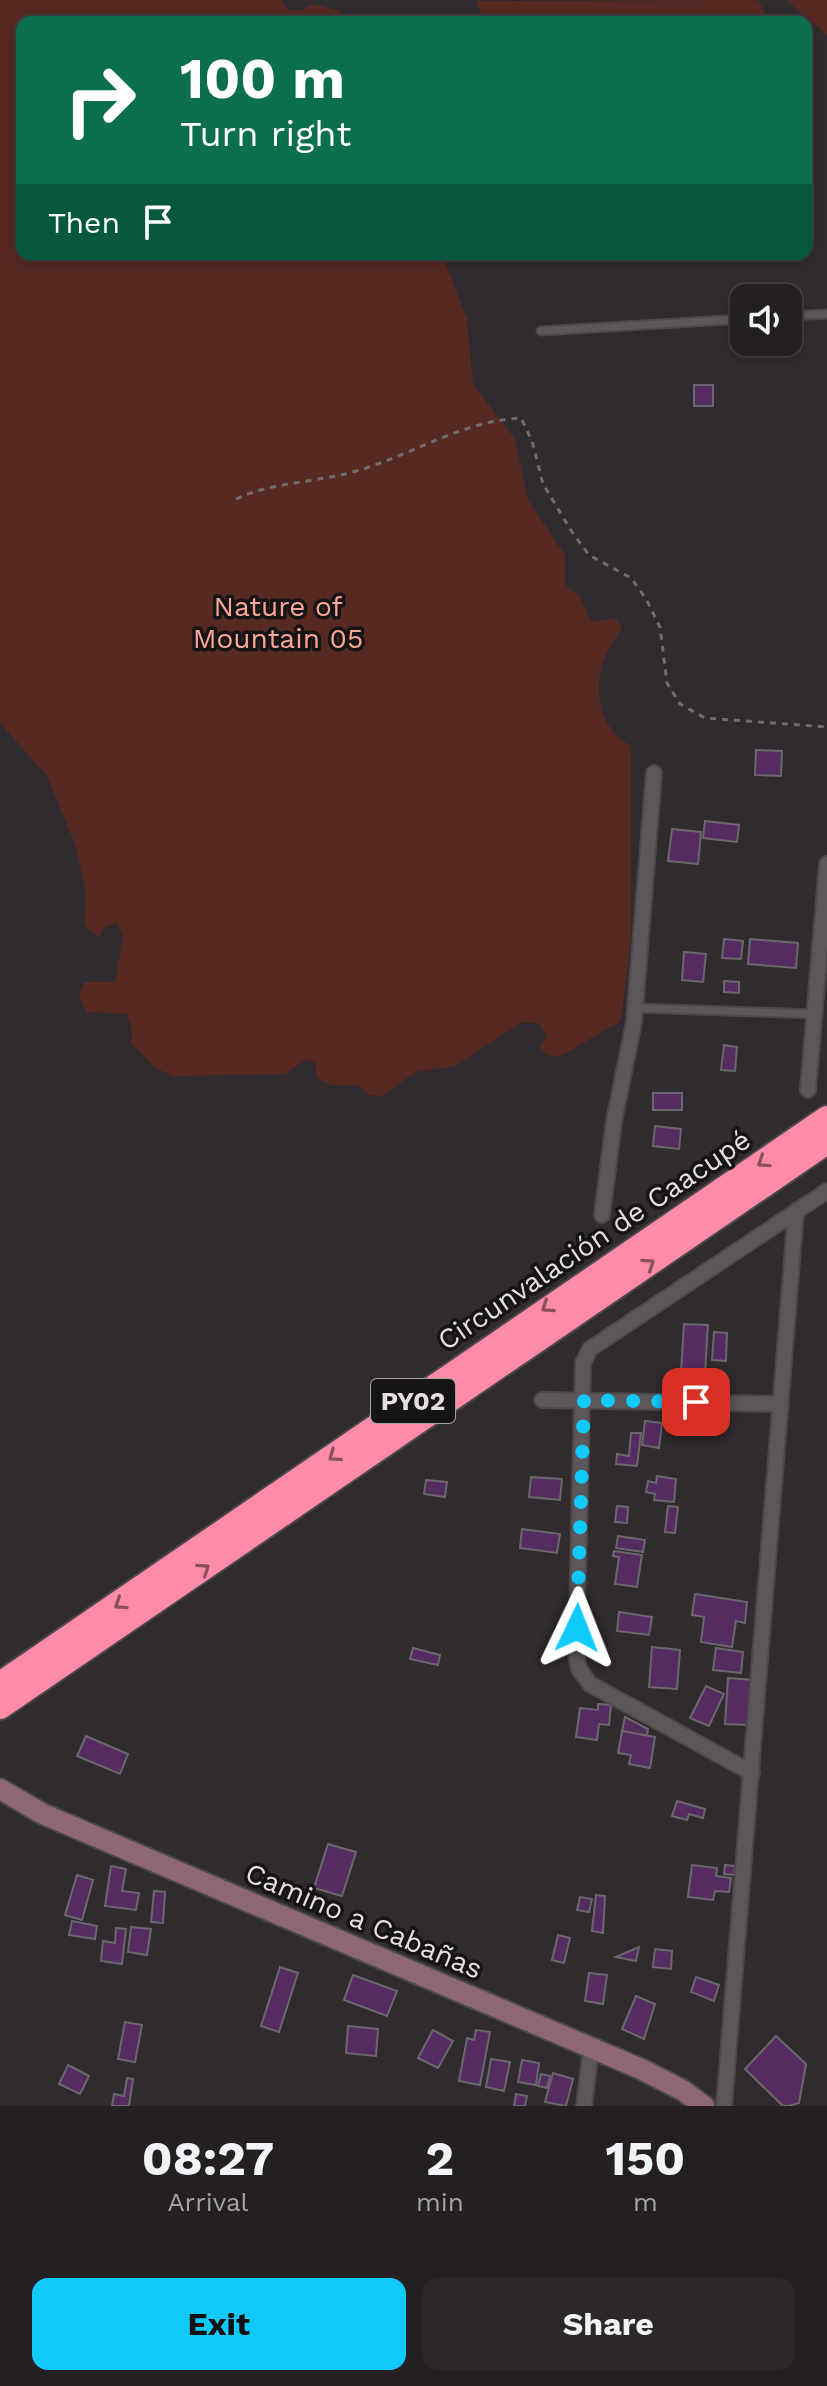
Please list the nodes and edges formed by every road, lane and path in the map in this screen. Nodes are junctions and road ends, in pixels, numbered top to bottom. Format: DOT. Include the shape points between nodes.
graph roads {
  1 [pos="827,314"];
  2 [pos="802,315"];
  3 [pos="730,320"];
  4 [pos="541,331"];
  5 [pos="236,499"];
  6 [pos="827,727"];
  7 [pos="654,773"];
  8 [pos="827,864"];
  9 [pos="635,1008"];
  10 [pos="816,1014"];
  11 [pos="827,1061"];
  12 [pos="811,1071"];
  13 [pos="808,1090"];
  14 [pos="827,1118"];
  15 [pos="827,1142"];
  16 [pos="827,1191"];
  17 [pos="796,1211"];
  18 [pos="602,1215"];
  19 [pos="542,1400"];
  20 [pos="584,1400"];
  21 [pos="781,1404"];
  22 [pos="0,1684"];
  23 [pos="0,1707"];
  24 [pos="752,1773"];
  25 [pos="0,1789"];
  26 [pos="591,2049"];
  27 [pos="584,2106"];
  28 [pos="704,2106"];
  29 [pos="724,2106"];
  1 -- 2 [label="lane"];
  3 -- 4 [label="lane"];
  5 -- 6 [label="path" via="262,487 355,472 489,419 521,418 543,484 572,532 589,555 631,578 646,599 660,627 667,683 680,704 705,718"];
  7 -- 9 [label="street"];
  8 -- 10 [label="street"];
  9 -- 10 [label="lane"];
  9 -- 18 [label="street"];
  10 -- 12 [label="street"];
  11 -- 12 [label="street"];
  12 -- 13 [label="street"];
  14 -- 22 [label="highway, Circunvalación de Caacupé / PY02, one-way"];
  23 -- 15 [label="highway, Circunvalación de Caacupé / PY02, one-way"];
  16 -- 17 [label="street"];
  17 -- 20 [label="street" via="590,1349 583,1363"];
  17 -- 21 [label="street"];
  19 -- 20 [label="street"];
  20 -- 21 [label="street"];
  20 -- 24 [label="street" via="579,1669 590,1684"];
  21 -- 24 [label="street"];
  24 -- 29 [label="street"];
  25 -- 26 [label="street, Camino a Cabañas" via="43,1814"];
  26 -- 27 [label="street"];
  26 -- 28 [label="street, Camino a Cabañas" via="684,2091"];
}
